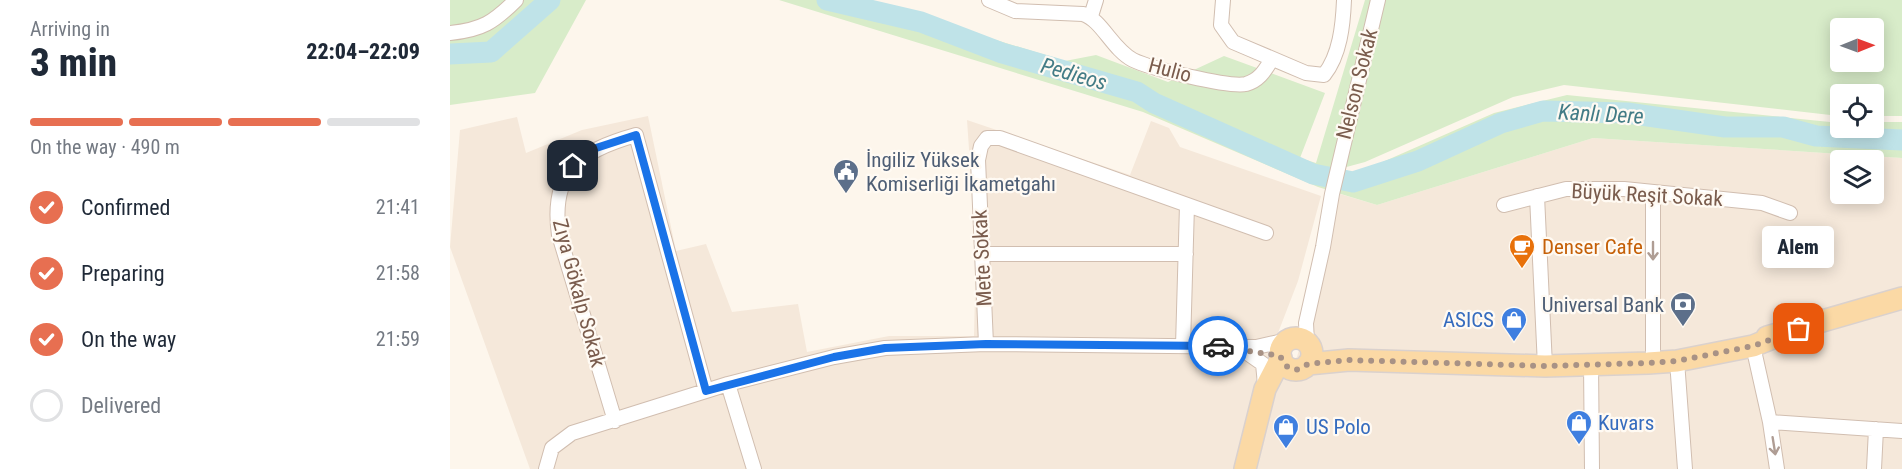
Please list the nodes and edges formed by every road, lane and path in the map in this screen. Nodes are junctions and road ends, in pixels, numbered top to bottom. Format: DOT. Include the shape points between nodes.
graph roads {
  1 [pos="516,0"];
  2 [pos="989,0"];
  3 [pos="1096,0"];
  4 [pos="1223,0"];
  5 [pos="1344,0"];
  6 [pos="1378,0"];
  7 [pos="1091,16"];
  8 [pos="450,33"];
  9 [pos="1272,59"];
  10 [pos="1653,193"];
  11 [pos="1537,196"];
  12 [pos="1187,205"];
  13 [pos="1504,205"];
  14 [pos="1790,213"];
  15 [pos="1266,233"];
  16 [pos="982,254"];
  17 [pos="1186,254"];
  18 [pos="1902,297"];
  19 [pos="1780,335"];
  20 [pos="986,344"];
  21 [pos="1183,346"];
  22 [pos="1753,346"];
  23 [pos="1238,348"];
  24 [pos="1296,348"];
  25 [pos="1653,354"];
  26 [pos="1677,361"];
  27 [pos="1591,363"];
  28 [pos="1617,363"];
  29 [pos="1545,366"];
  30 [pos="728,384"];
  31 [pos="706,391"];
  32 [pos="1264,392"];
  33 [pos="1259,419"];
  34 [pos="615,421"];
  35 [pos="1770,422"];
  36 [pos="1876,429"];
  37 [pos="1902,430"];
  38 [pos="546,469"];
  39 [pos="754,469"];
  40 [pos="1245,469"];
  41 [pos="1592,469"];
  42 [pos="1685,469"];
  43 [pos="1777,469"];
  44 [pos="1874,469"];
  1 -- 8 [label="street" via="500,16 474,31"];
  2 -- 7 [label="street" via="1015,11"];
  3 -- 7 [label="street"];
  4 -- 9 [label="street" via="1221,25 1226,34 1233,42"];
  5 -- 9 [label="street" via="1334,63 1324,75 1306,73"];
  6 -- 24 [label="street, Nelson Sokak" via="1337,169 1323,247"];
  7 -- 9 [label="street, Hulio" via="1111,43 1133,60 1220,83 1245,84 1260,77"];
  10 -- 11 [label="street, Büyük Reşit Sokak" via="1566,189"];
  10 -- 14 [label="street, Büyük Reşit Sokak" via="1762,203"];
  10 -- 25 [label="street, one-way"];
  11 -- 13 [label="street, Büyük Reşit Sokak"];
  11 -- 29 [label="street"];
  12 -- 15 [label="street"];
  12 -- 16 [label="street, Mete Sokak" via="999,138 987,138 978,160"];
  12 -- 17 [label="street"];
  16 -- 17 [label="street"];
  16 -- 20 [label="street, Mete Sokak"];
  17 -- 21 [label="street"];
  18 -- 19 [label="main road"];
  19 -- 22 [label="main road"];
  19 -- 25 [label="main road"];
  20 -- 21 [label="street"];
  20 -- 30 [label="street" via="915,345 862,351"];
  21 -- 23 [label="street"];
  22 -- 26 [label="main road"];
  22 -- 35 [label="street"];
  23 -- 24 [label="street"];
  23 -- 32 [label="street" via="1263,364"];
  24 -- 29 [label="main road" via="1348,360"];
  24 -- 32 [label="main road"];
  24 -- 33 [label="main road" via="1279,388"];
  25 -- 28 [label="main road"];
  26 -- 28 [label="main road"];
  26 -- 42 [label="street"];
  27 -- 28 [label="main road"];
  27 -- 29 [label="main road"];
  27 -- 41 [label="street"];
  30 -- 31 [label="street"];
  30 -- 39 [label="street"];
  31 -- 34 [label="street"];
  31 -- 34 [label="street, Zıya Gökalp Sokak" via="636,135 605,144 583,157 566,178 557,203 559,235"];
  32 -- 33 [label="main road"];
  33 -- 40 [label="main road"];
  34 -- 38 [label="street" via="572,433 559,441 548,456"];
  35 -- 36 [label="street"];
  35 -- 43 [label="street, one-way"];
  36 -- 37 [label="street"];
  36 -- 44 [label="street"];
}
